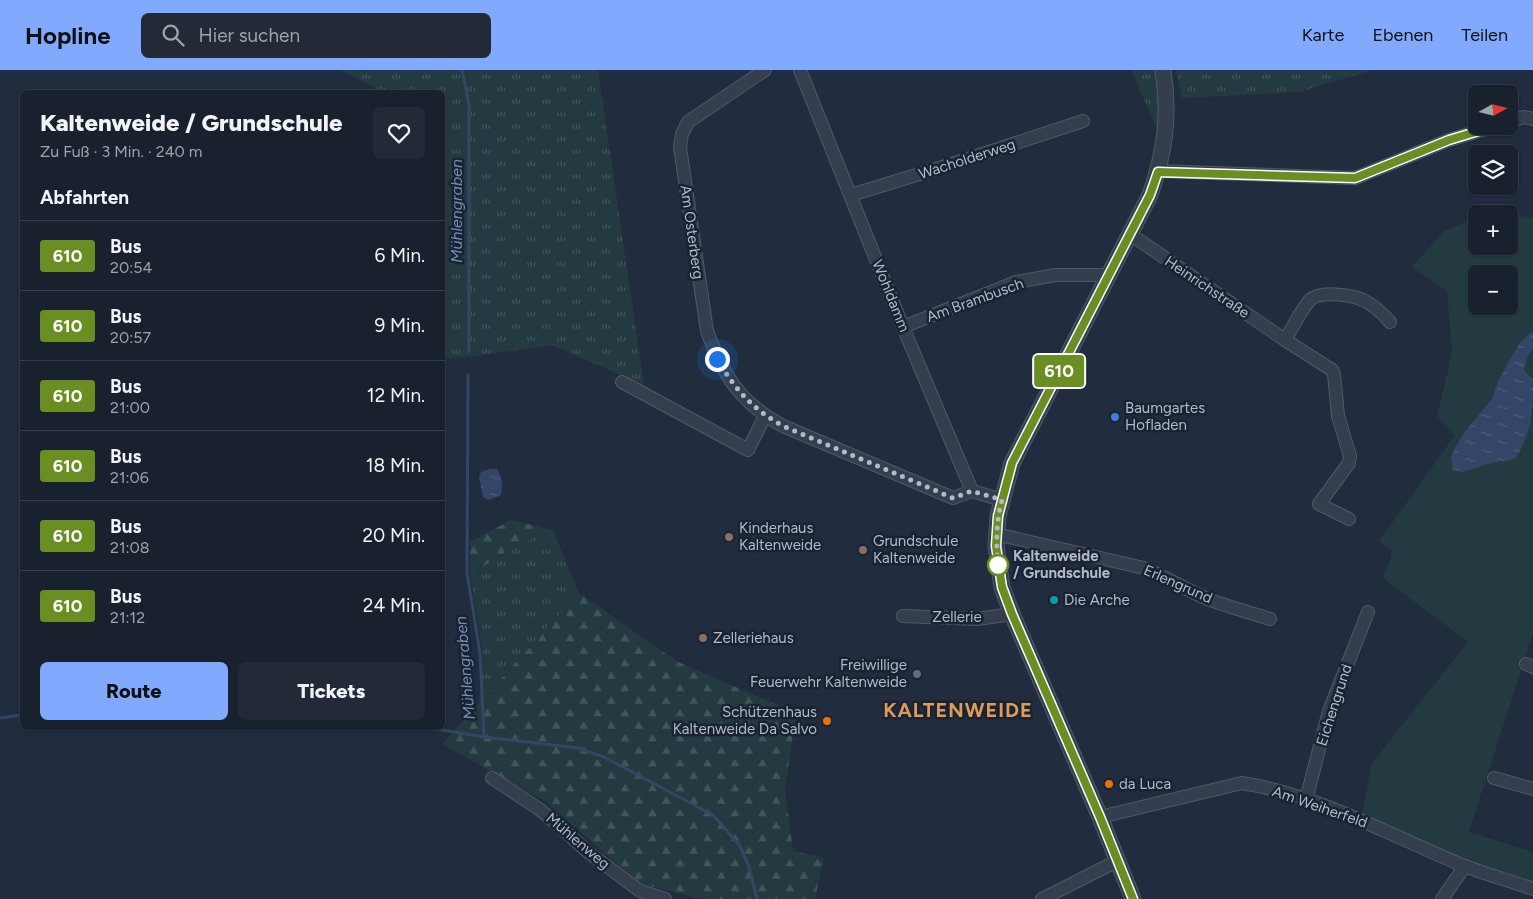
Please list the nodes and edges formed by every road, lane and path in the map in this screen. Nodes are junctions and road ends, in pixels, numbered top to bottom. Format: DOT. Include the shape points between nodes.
graph roads {
  1 [pos="765,70"];
  2 [pos="800,70"];
  3 [pos="1163,70"];
  4 [pos="1518,119"];
  5 [pos="1533,119"];
  6 [pos="1082,121"];
  7 [pos="1468,134"];
  8 [pos="1158,172"];
  9 [pos="851,195"];
  10 [pos="1130,234"];
  11 [pos="1109,275"];
  12 [pos="1390,322"];
  13 [pos="903,328"];
  14 [pos="1285,340"];
  15 [pos="622,382"];
  16 [pos="765,416"];
  17 [pos="972,491"];
  18 [pos="1002,500"];
  19 [pos="1349,519"];
  20 [pos="996,534"];
  21 [pos="1368,612"];
  22 [pos="1012,614"];
  23 [pos="903,616"];
  24 [pos="1270,619"];
  25 [pos="492,778"];
  26 [pos="1494,778"];
  27 [pos="1533,789"];
  28 [pos="1306,800"];
  29 [pos="1100,817"];
  30 [pos="1118,861"];
  31 [pos="1465,866"];
  32 [pos="1533,888"];
  33 [pos="665,899"];
  34 [pos="1042,899"];
  35 [pos="1133,899"];
  36 [pos="1442,899"];
  1 -- 16 [label="street, Am Osterberg" via="688,122 680,147 706,331 731,382"];
  2 -- 9 [label="street, Wohldamm"];
  3 -- 8 [label="street" via="1167,127"];
  4 -- 5 [label="street"];
  6 -- 9 [label="street, Wacholderweg"];
  7 -- 8 [label="street" via="1355,178"];
  8 -- 10 [label="street"];
  9 -- 13 [label="street, Wohldamm"];
  10 -- 11 [label="street"];
  10 -- 14 [label="street, Heinrichstraße"];
  11 -- 13 [label="street, Am Brambusch" via="1056,275 1016,282"];
  11 -- 18 [label="street" via="1012,463"];
  12 -- 14 [label="street" via="1378,309 1362,300 1323,294 1311,299"];
  13 -- 17 [label="street, Wohldamm"];
  14 -- 19 [label="street, Heinrichstraße" via="1334,374 1338,416 1350,456 1349,463 1319,504"];
  15 -- 16 [label="street" via="748,450"];
  16 -- 17 [label="street, Am Osterberg" via="953,498"];
  17 -- 18 [label="street"];
  18 -- 20 [label="street"];
  20 -- 22 [label="street" via="1000,574"];
  20 -- 24 [label="street, Erlengrund" via="1144,568 1205,598"];
  21 -- 28 [label="street, Eichengrund" via="1329,711"];
  22 -- 23 [label="street, Zellerie" via="977,619"];
  22 -- 29 [label="street"];
  25 -- 33 [label="street, Mühlenweg" via="539,809 588,852 640,890"];
  26 -- 27 [label="street"];
  28 -- 29 [label="street, Am Weiherfeld" via="1242,783"];
  28 -- 31 [label="street, Am Weiherfeld" via="1366,822"];
  29 -- 30 [label="street"];
  30 -- 34 [label="street"];
  30 -- 35 [label="street"];
  31 -- 32 [label="street, Am Weiherfeld"];
  31 -- 36 [label="street"];
}
